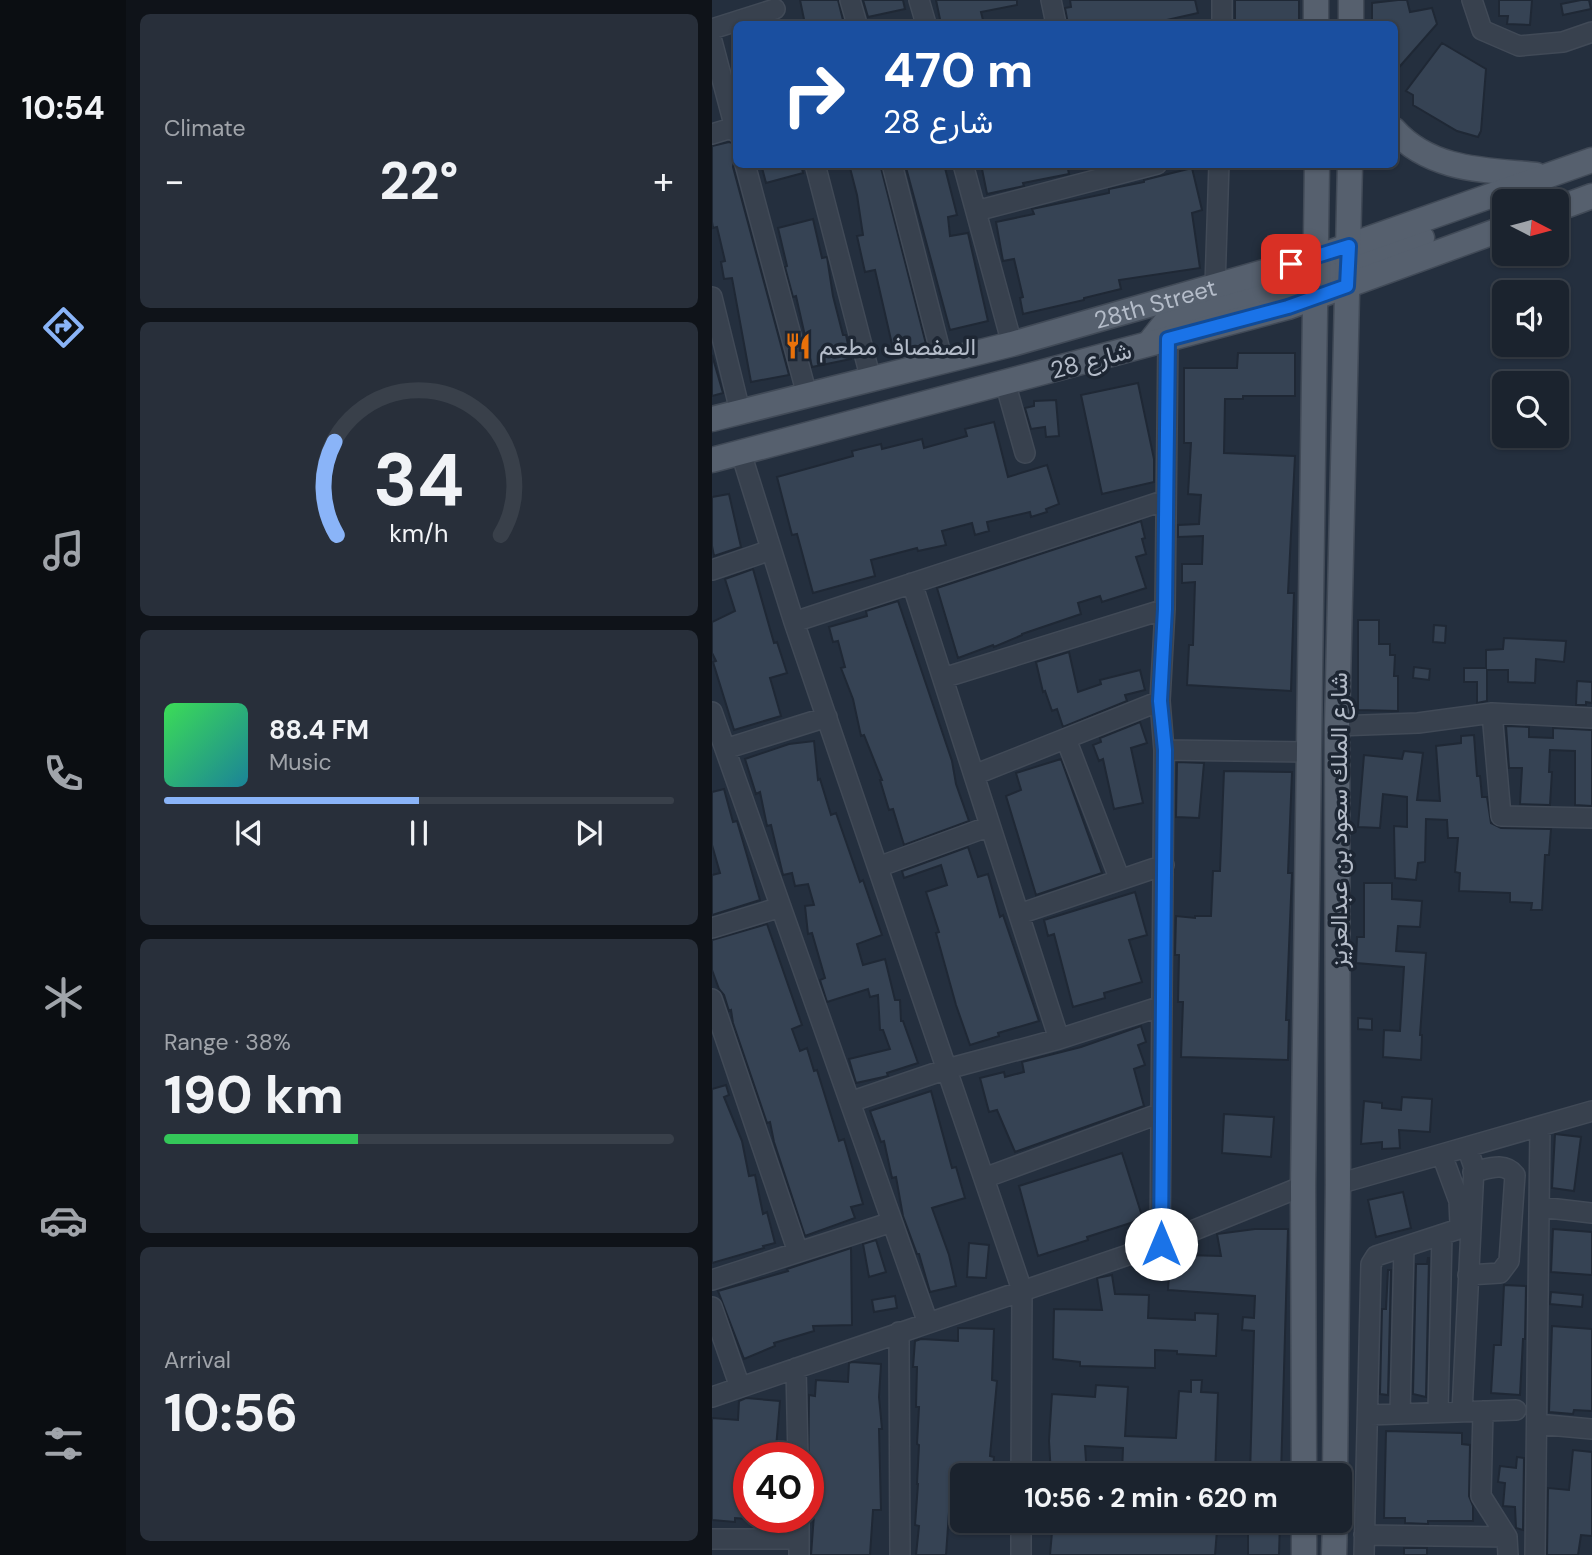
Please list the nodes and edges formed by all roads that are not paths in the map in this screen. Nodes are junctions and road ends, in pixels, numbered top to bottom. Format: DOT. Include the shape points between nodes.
graph roads {
  1 [pos="850,0"];
  2 [pos="919,0"];
  3 [pos="1051,0"];
  4 [pos="1222,0"];
  5 [pos="1316,0"];
  6 [pos="1351,0"];
  7 [pos="1472,0"];
  8 [pos="776,11"];
  9 [pos="742,21"];
  10 [pos="856,21"];
  11 [pos="925,21"];
  12 [pos="1055,21"];
  13 [pos="1221,21"];
  14 [pos="1316,21"];
  15 [pos="1351,21"];
  16 [pos="733,24"];
  17 [pos="712,30"];
  18 [pos="1592,32"];
  19 [pos="712,41"];
  20 [pos="733,119"];
  21 [pos="733,130"];
  22 [pos="712,134"];
  23 [pos="1398,134"];
  24 [pos="1398,154"];
  25 [pos="1592,160"];
  26 [pos="746,168"];
  27 [pos="816,168"];
  28 [pos="893,168"];
  29 [pos="964,168"];
  30 [pos="1127,168"];
  31 [pos="1219,168"];
  32 [pos="1317,168"];
  33 [pos="1350,168"];
  34 [pos="1090,173"];
  35 [pos="1552,174"];
  36 [pos="1542,189"];
  37 [pos="1492,192"];
  38 [pos="1592,196"];
  39 [pos="1492,203"];
  40 [pos="1570,204"];
  41 [pos="976,211"];
  42 [pos="1492,231"];
  43 [pos="1348,266"];
  44 [pos="1316,277"];
  45 [pos="1215,286"];
  46 [pos="712,297"];
  47 [pos="1158,342"];
  48 [pos="1012,344"];
  49 [pos="943,362"];
  50 [pos="871,380"];
  51 [pos="1005,382"];
  52 [pos="807,395"];
  53 [pos="740,411"];
  54 [pos="712,419"];
  55 [pos="741,453"];
  56 [pos="1025,453"];
  57 [pos="712,460"];
  58 [pos="1166,500"];
  59 [pos="771,550"];
  60 [pos="712,570"];
  61 [pos="913,583"];
  62 [pos="1165,609"];
  63 [pos="794,622"];
  64 [pos="943,678"];
  65 [pos="1160,701"];
  66 [pos="712,712"];
  67 [pos="1492,713"];
  68 [pos="827,717"];
  69 [pos="1592,718"];
  70 [pos="1337,726"];
  71 [pos="1066,739"];
  72 [pos="725,749"];
  73 [pos="1165,750"];
  74 [pos="1308,752"];
  75 [pos="974,775"];
  76 [pos="1592,818"];
  77 [pos="990,826"];
  78 [pos="1164,865"];
  79 [pos="878,867"];
  80 [pos="1120,880"];
  81 [pos="781,907"];
  82 [pos="1019,914"];
  83 [pos="712,928"];
  84 [pos="713,1003"];
  85 [pos="1162,1006"];
  86 [pos="1058,1039"];
  87 [pos="947,1069"];
  88 [pos="850,1102"];
  89 [pos="1592,1111"];
  90 [pos="1161,1113"];
  91 [pos="1540,1126"];
  92 [pos="1467,1147"];
  93 [pos="1442,1154"];
  94 [pos="1473,1172"];
  95 [pos="984,1178"];
  96 [pos="1338,1184"];
  97 [pos="1303,1186"];
  98 [pos="1540,1207"];
  99 [pos="1592,1213"];
  100 [pos="892,1222"];
  101 [pos="1458,1230"];
  102 [pos="1161,1244"];
  103 [pos="1404,1247"];
  104 [pos="798,1252"];
  105 [pos="1469,1275"];
  106 [pos="712,1280"];
  107 [pos="1022,1290"];
  108 [pos="712,1307"];
  109 [pos="927,1322"];
  110 [pos="899,1332"];
  111 [pos="796,1368"];
  112 [pos="740,1387"];
  113 [pos="712,1397"];
  114 [pos="1516,1410"];
  115 [pos="1483,1411"];
  116 [pos="1438,1412"];
  117 [pos="1462,1412"];
  118 [pos="1400,1414"];
  119 [pos="1368,1415"];
  120 [pos="1536,1424"];
  121 [pos="1592,1429"];
  122 [pos="798,1442"];
  123 [pos="1021,1463"];
  124 [pos="1304,1463"];
  125 [pos="1335,1463"];
  126 [pos="1021,1533"];
  127 [pos="1304,1533"];
  128 [pos="1335,1533"];
  129 [pos="1364,1535"];
  130 [pos="712,1539"];
  131 [pos="1507,1546"];
  132 [pos="799,1547"];
  133 [pos="900,1555"];
  134 [pos="1021,1555"];
  135 [pos="1304,1555"];
  136 [pos="1334,1555"];
  137 [pos="1364,1555"];
  138 [pos="1535,1555"];
  1 -- 10 [label="street"];
  2 -- 11 [label="street"];
  3 -- 12 [label="street"];
  4 -- 13 [label="street"];
  5 -- 14 [label="main road"];
  6 -- 15 [label="main road"];
  7 -- 18 [label="street" via="1482,30 1519,46 1563,42"];
  8 -- 9 [label="street"];
  16 -- 17 [label="street"];
  19 -- 20 [label="street"];
  21 -- 22 [label="street"];
  23 -- 35 [label="main road" via="1431,158 1456,166"];
  24 -- 37 [label="main road" via="1432,175"];
  25 -- 35 [label="main road"];
  26 -- 52 [label="street"];
  27 -- 50 [label="street"];
  28 -- 49 [label="street"];
  29 -- 41 [label="street"];
  30 -- 34 [label="street"];
  31 -- 45 [label="street"];
  32 -- 44 [label="main road, شارع الملك سعود بن عبدالعزيز"];
  33 -- 43 [label="main road, شارع الملك سعود بن عبدالعزيز"];
  34 -- 41 [label="street"];
  35 -- 36 [label="main road, 28th Street"];
  38 -- 40 [label="main road"];
  39 -- 43 [label="main road, 28th Street" via="1417,223"];
  41 -- 48 [label="street"];
  42 -- 43 [label="main road"];
  43 -- 44 [label="main road, 28th Street"];
  43 -- 44 [label="main road"];
  43 -- 70 [label="main road, شارع الملك سعود بن عبدالعزيز"];
  44 -- 45 [label="main road, 28th Street"];
  44 -- 47 [label="main road" via="1180,316 1165,323"];
  44 -- 74 [label="main road, شارع الملك سعود بن عبدالعزيز"];
  45 -- 48 [label="main road, 28th Street"];
  46 -- 53 [label="street"];
  47 -- 51 [label="main road, شارع 28"];
  47 -- 58 [label="street"];
  48 -- 49 [label="main road, 28th Street"];
  49 -- 50 [label="main road, 28th Street"];
  50 -- 52 [label="main road, 28th Street"];
  51 -- 55 [label="main road, شارع 28"];
  51 -- 56 [label="street"];
  52 -- 53 [label="main road, 28th Street"];
  53 -- 54 [label="main road, 28th Street"];
  55 -- 57 [label="main road, شارع 28"];
  55 -- 59 [label="street"];
  58 -- 61 [label="street"];
  58 -- 62 [label="street"];
  59 -- 60 [label="street"];
  59 -- 63 [label="street"];
  61 -- 63 [label="street"];
  61 -- 64 [label="street"];
  62 -- 64 [label="street"];
  62 -- 65 [label="street"];
  63 -- 68 [label="street"];
  64 -- 75 [label="street"];
  65 -- 71 [label="street"];
  65 -- 73 [label="street"];
  66 -- 72 [label="street"];
  67 -- 69 [label="street"];
  67 -- 70 [label="street" via="1418,723"];
  67 -- 76 [label="street" via="1501,816"];
  68 -- 72 [label="street"];
  68 -- 79 [label="street"];
  70 -- 96 [label="main road, شارع الملك سعود بن عبدالعزيز"];
  71 -- 75 [label="street"];
  71 -- 80 [label="street"];
  72 -- 81 [label="street"];
  73 -- 74 [label="street"];
  73 -- 78 [label="street"];
  74 -- 97 [label="main road, شارع الملك سعود بن عبدالعزيز"];
  75 -- 77 [label="street"];
  77 -- 79 [label="street"];
  77 -- 82 [label="street"];
  78 -- 80 [label="street"];
  78 -- 85 [label="street"];
  79 -- 87 [label="street"];
  80 -- 82 [label="street"];
  81 -- 83 [label="street"];
  81 -- 88 [label="street"];
  82 -- 86 [label="street"];
  84 -- 104 [label="street"];
  85 -- 86 [label="street"];
  85 -- 90 [label="street"];
  86 -- 87 [label="street"];
  87 -- 88 [label="street"];
  87 -- 95 [label="street"];
  88 -- 100 [label="street"];
  89 -- 91 [label="street"];
  90 -- 95 [label="street"];
  90 -- 102 [label="street"];
  91 -- 92 [label="street"];
  91 -- 98 [label="street"];
  92 -- 93 [label="street"];
  92 -- 94 [label="street"];
  93 -- 96 [label="street"];
  93 -- 101 [label="street" via="1459,1202"];
  94 -- 101 [label="street"];
  94 -- 105 [label="street" via="1503,1166 1515,1175 1509,1261 1500,1273"];
  95 -- 107 [label="street"];
  96 -- 125 [label="main road, شارع الملك سعود بن عبدالعزيز"];
  97 -- 102 [label="street"];
  97 -- 124 [label="main road, شارع الملك سعود بن عبدالعزيز"];
  98 -- 99 [label="street"];
  98 -- 120 [label="street"];
  100 -- 104 [label="street"];
  100 -- 109 [label="street"];
  101 -- 103 [label="street"];
  101 -- 105 [label="street"];
  101 -- 116 [label="street"];
  102 -- 107 [label="street"];
  103 -- 118 [label="street"];
  103 -- 119 [label="street" via="1376,1256 1371,1264"];
  104 -- 106 [label="street"];
  105 -- 117 [label="street"];
  107 -- 109 [label="street"];
  107 -- 123 [label="street"];
  108 -- 112 [label="street"];
  109 -- 110 [label="street"];
  110 -- 111 [label="street"];
  110 -- 133 [label="street"];
  111 -- 112 [label="street"];
  111 -- 122 [label="street"];
  112 -- 113 [label="street"];
  114 -- 115 [label="street"];
  115 -- 117 [label="street"];
  115 -- 131 [label="street" via="1481,1496"];
  116 -- 117 [label="street"];
  116 -- 118 [label="street"];
  118 -- 119 [label="street"];
  119 -- 129 [label="street"];
  120 -- 121 [label="street"];
  120 -- 138 [label="street"];
  126 -- 134 [label="street"];
  127 -- 135 [label="main road"];
  128 -- 136 [label="main road"];
  129 -- 131 [label="street"];
  129 -- 137 [label="street"];
  130 -- 132 [label="street"];
}
